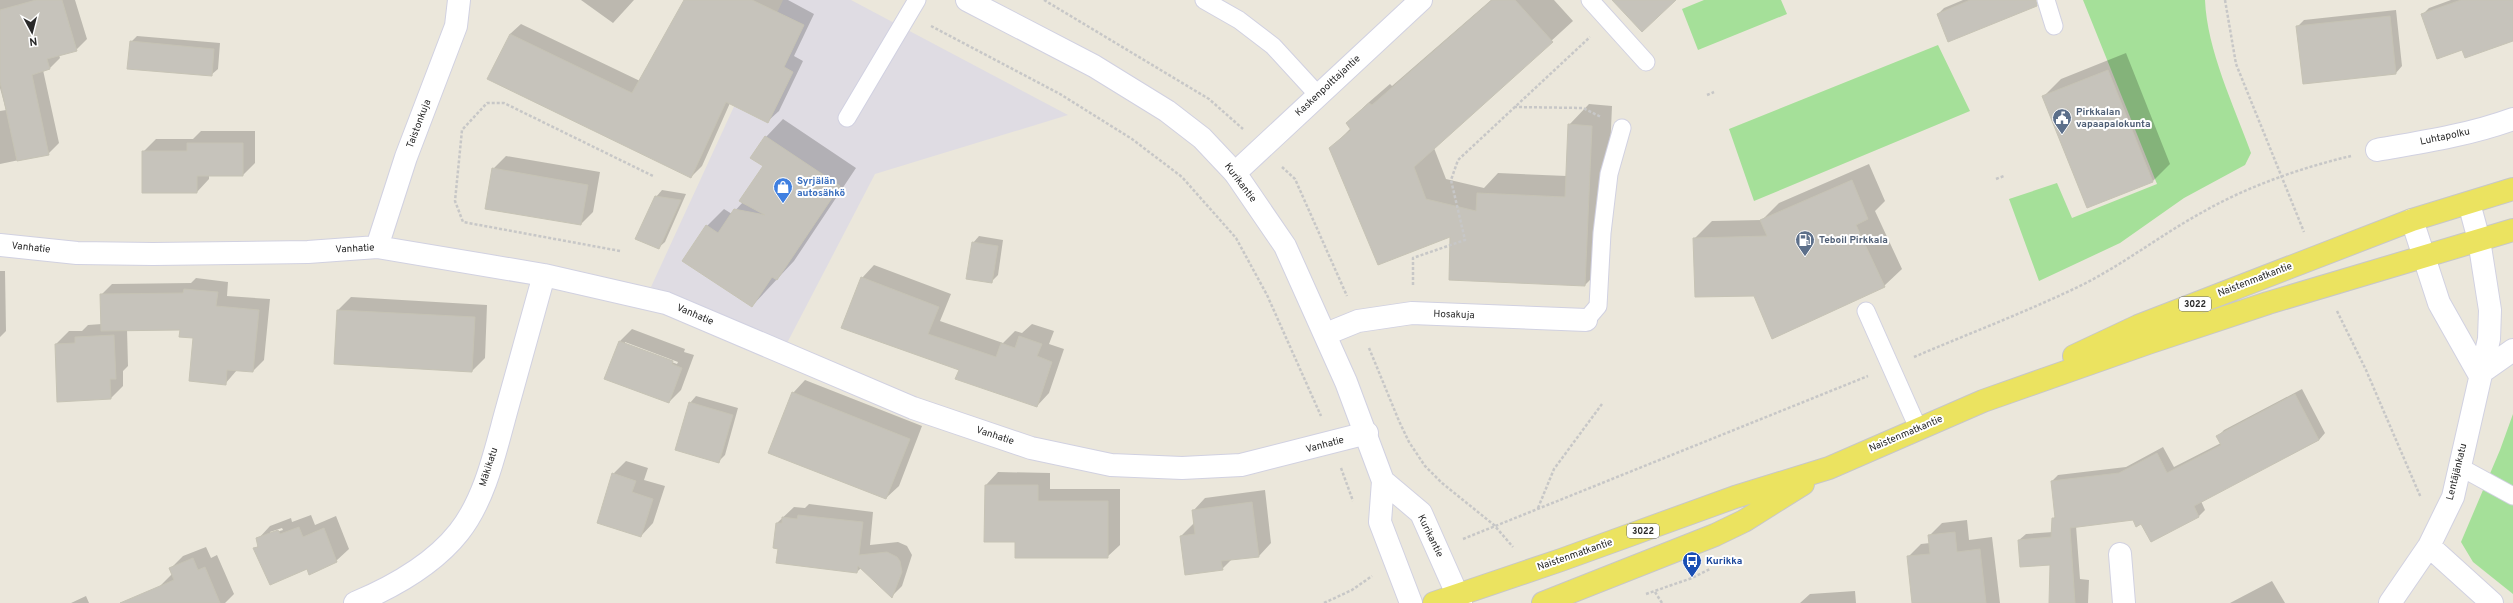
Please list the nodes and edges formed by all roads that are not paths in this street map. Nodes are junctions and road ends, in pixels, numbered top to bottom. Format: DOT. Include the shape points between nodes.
graph roads {
  1 [pos="459,0"];
  2 [pos="917,0"];
  3 [pos="967,0"];
  4 [pos="1204,0"];
  5 [pos="1422,0"];
  6 [pos="1590,0"];
  7 [pos="2046,0"];
  8 [pos="2054,26"];
  9 [pos="1646,62"];
  10 [pos="1318,95"];
  11 [pos="847,118"];
  12 [pos="2513,119"];
  13 [pos="1622,128"];
  14 [pos="2377,150"];
  15 [pos="1235,173"];
  16 [pos="2513,189"];
  17 [pos="2468,202"];
  18 [pos="2412,220"];
  19 [pos="2513,230"];
  20 [pos="2480,240"];
  21 [pos="0,245"];
  22 [pos="377,247"];
  23 [pos="2423,257"];
  24 [pos="544,275"];
  25 [pos="1866,310"];
  26 [pos="1586,320"];
  27 [pos="1326,334"];
  28 [pos="2513,350"];
  29 [pos="2479,374"];
  30 [pos="1983,401"];
  31 [pos="1918,428"];
  32 [pos="1367,433"];
  33 [pos="2460,467"];
  34 [pos="1829,468"];
  35 [pos="1383,481"];
  36 [pos="2513,496"];
  37 [pos="2429,546"];
  38 [pos="2120,554"];
  39 [pos="1459,599"];
  40 [pos="355,603"];
  41 [pos="1411,603"];
  42 [pos="1434,603"];
  43 [pos="1543,603"];
  44 [pos="2124,603"];
  45 [pos="2390,603"];
  46 [pos="2492,603"];
  1 -- 22 [label="street, Taistonkuja" via="456,26 406,158"];
  2 -- 11 [label="lane"];
  3 -- 15 [label="street, Kurikantie" via="1094,66 1167,111 1202,138"];
  4 -- 10 [label="lane" via="1239,20 1273,46"];
  5 -- 10 [label="street, Kaskenpolttajantie"];
  6 -- 9 [label="lane"];
  7 -- 8 [label="lane"];
  10 -- 15 [label="street, Kaskenpolttajantie"];
  12 -- 14 [label="street, Luhtapolku" via="2440,139"];
  13 -- 26 [label="lane" via="1609,174 1602,233 1598,306"];
  15 -- 27 [label="street, Kurikantie" via="1285,246"];
  16 -- 17 [label="main road, Naistenmatkantie / 3022"];
  17 -- 18 [label="main road, Naistenmatkantie / 3022"];
  17 -- 20 [label="street, Lentäjänkatu"];
  18 -- 23 [label="street"];
  18 -- 30 [label="main road, Naistenmatkantie / 3022" via="2138,326"];
  19 -- 20 [label="main road, Naistenmatkantie"];
  20 -- 23 [label="main road, Naistenmatkantie"];
  20 -- 29 [label="street, Lentäjänkatu" via="2490,310 2489,339"];
  21 -- 22 [label="street, Vanhatie" via="77,253 153,254 308,252"];
  22 -- 24 [label="street, Vanhatie"];
  23 -- 29 [label="street" via="2439,303"];
  23 -- 30 [label="main road, Naistenmatkantie" via="2268,303"];
  24 -- 32 [label="street, Vanhatie" via="666,303 913,408 1031,448 1111,465 1182,468 1241,465 1332,444"];
  24 -- 40 [label="street, Mäkikatu" via="494,456 470,515 460,532 429,562 380,592"];
  25 -- 31 [label="lane"];
  26 -- 27 [label="street, Hosakuja" via="1412,313 1358,321"];
  27 -- 32 [label="street, Kurikantie"];
  28 -- 29 [label="street"];
  29 -- 33 [label="street, Lentäjänkatu"];
  30 -- 31 [label="main road, Naistenmatkantie / 3022"];
  31 -- 34 [label="main road, Naistenmatkantie / 3022"];
  32 -- 35 [label="street, Kurikantie"];
  33 -- 36 [label="lane"];
  33 -- 37 [label="street, Lentäjänkatu" via="2453,497"];
  34 -- 39 [label="main road, Naistenmatkantie / 3022" via="1734,497"];
  34 -- 43 [label="main road, Naistenmatkantie / 3022" via="1744,521 1715,535"];
  35 -- 39 [label="street, Kurikantie" via="1420,513"];
  35 -- 41 [label="street, Kurikantie" via="1380,522"];
  37 -- 45 [label="street, Lentäjänkatu"];
  37 -- 46 [label="street"];
  38 -- 44 [label="street"];
  39 -- 42 [label="main road, Naistenmatkantie / 3022"];
}
